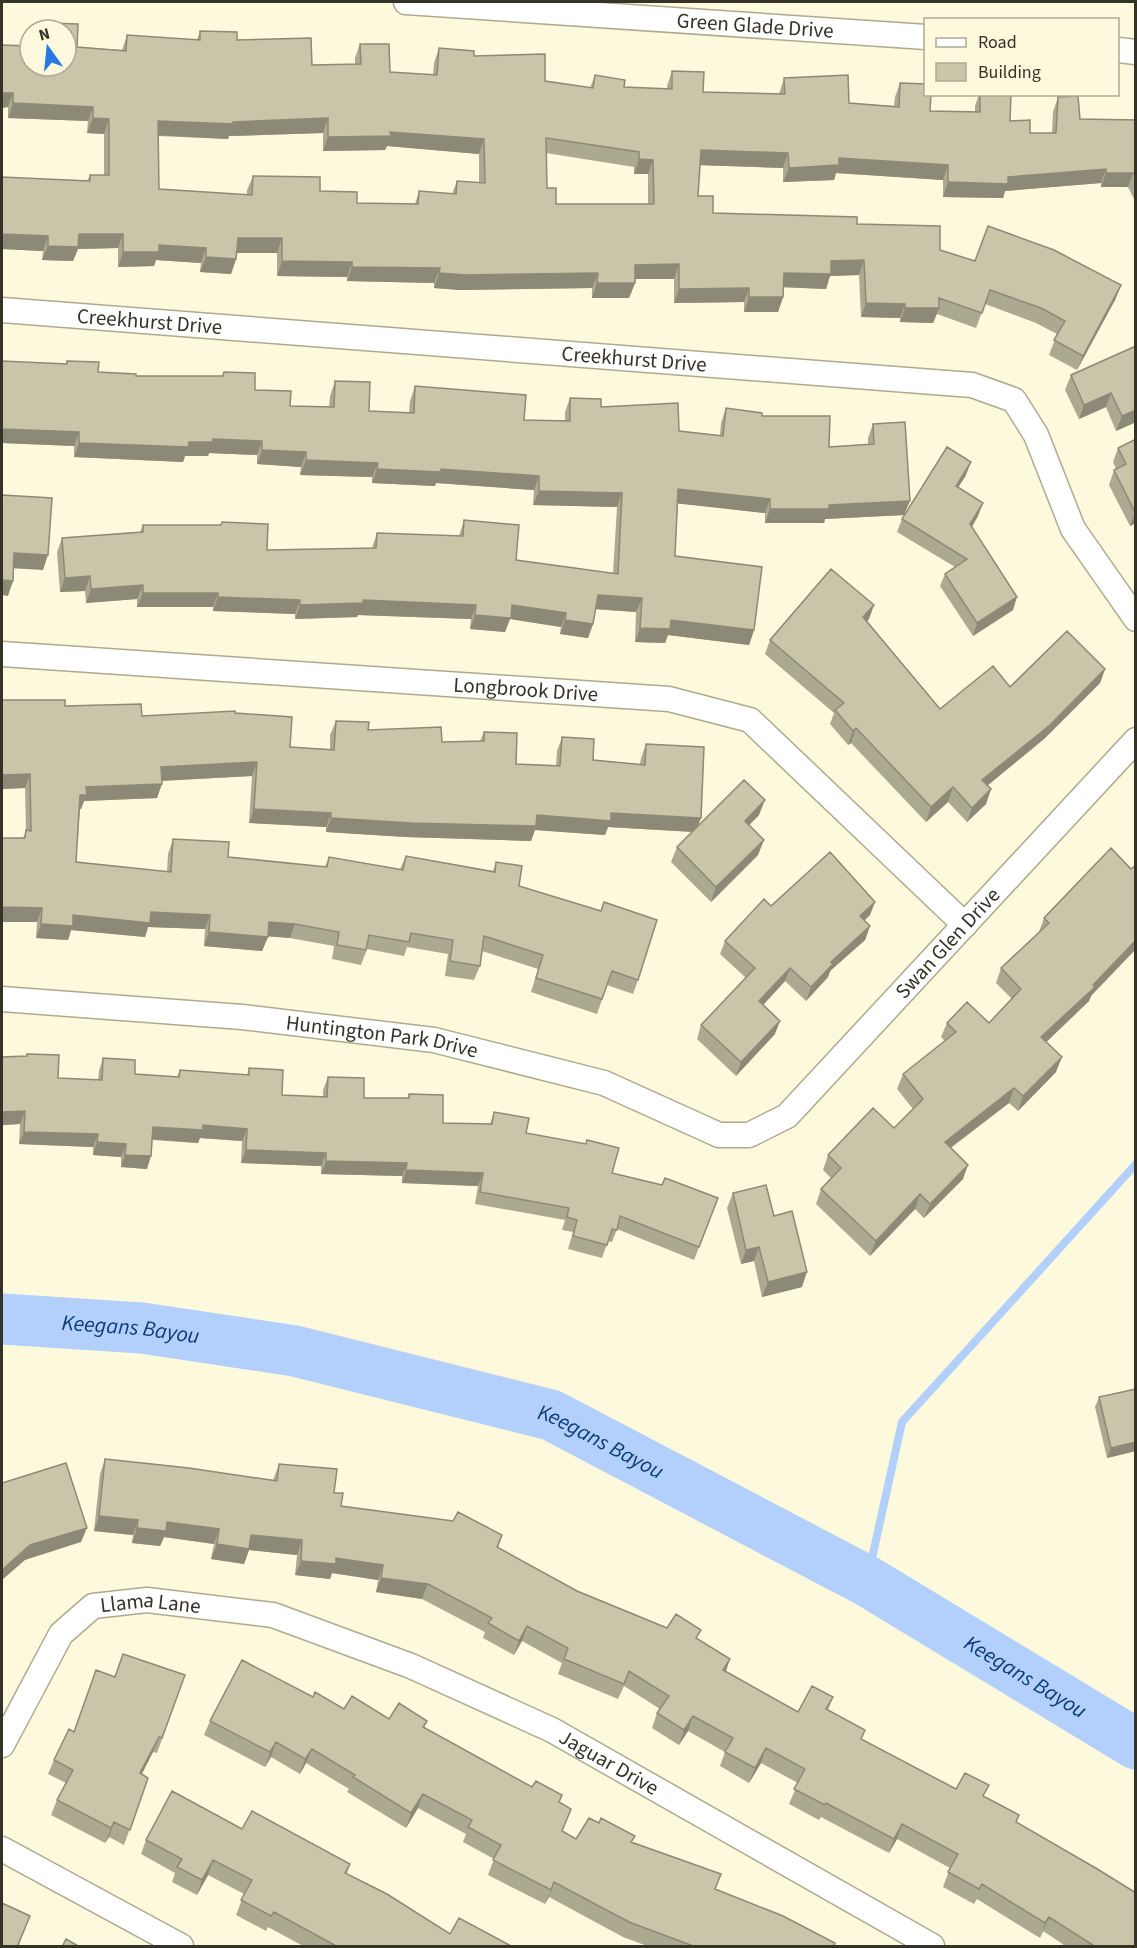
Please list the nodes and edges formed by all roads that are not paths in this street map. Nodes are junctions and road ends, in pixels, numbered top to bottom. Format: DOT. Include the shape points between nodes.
graph roads {
  1 [pos="406,2"];
  2 [pos="924,37"];
  3 [pos="1119,50"];
  4 [pos="1136,52"];
  5 [pos="2,310"];
  6 [pos="1136,618"];
  7 [pos="2,654"];
  8 [pos="1136,740"];
  9 [pos="965,925"];
  10 [pos="2,999"];
  11 [pos="749,1135"];
  12 [pos="268,1614"];
  13 [pos="2,1744"];
  14 [pos="2,1849"];
  15 [pos="181,1947"];
  16 [pos="932,1947"];
  1 -- 2 [label="street, Green Glade Drive"];
  3 -- 4 [label="street"];
  5 -- 6 [label="street, Creekhurst Drive" via="972,385 1014,400 1036,435 1073,529"];
  7 -- 9 [label="street, Longbrook Drive" via="669,699 750,720"];
  8 -- 9 [label="street, Swan Glen Drive"];
  9 -- 11 [label="street, Swan Glen Drive" via="787,1116"];
  10 -- 11 [label="street, Huntington Park Drive" via="242,1017 434,1040 604,1083 719,1135"];
  12 -- 13 [label="street, Llama Lane" via="147,1600 93,1606 61,1634"];
  12 -- 16 [label="street, Jaguar Drive" via="411,1666 552,1730"];
  14 -- 15 [label="street"];
}
